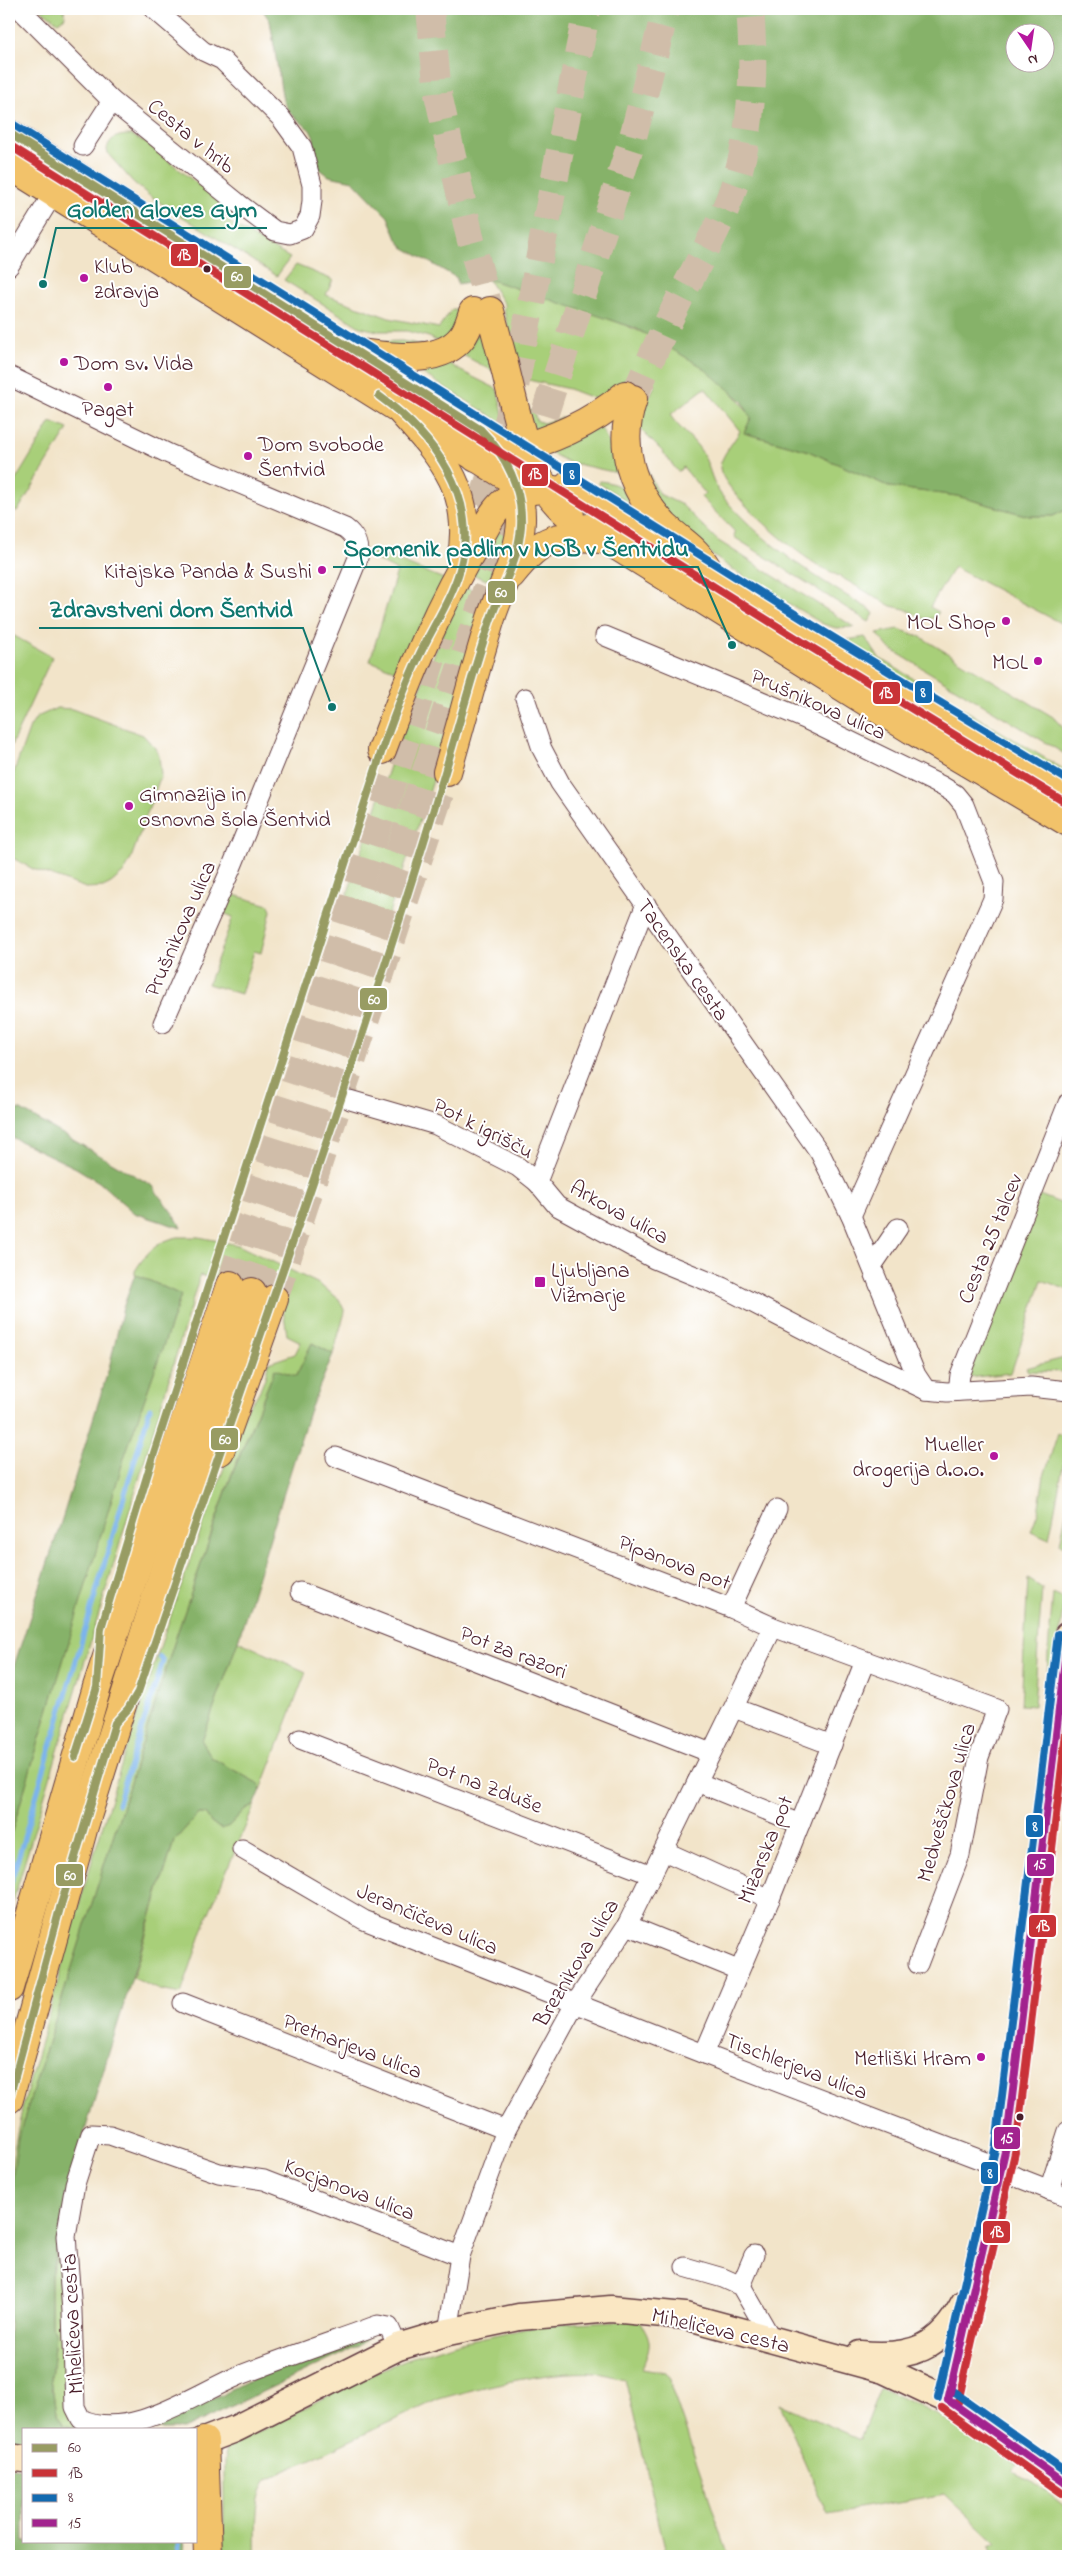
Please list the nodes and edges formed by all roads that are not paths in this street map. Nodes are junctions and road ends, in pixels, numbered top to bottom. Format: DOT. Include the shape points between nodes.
graph roads {
  1 [pos="20,9"];
  2 [pos="154,9"];
  3 [pos="112,101"];
  4 [pos="9,133"];
  5 [pos="83,146"];
  6 [pos="9,165"];
  7 [pos="61,182"];
  8 [pos="9,266"];
  9 [pos="359,353"];
  10 [pos="9,376"];
  11 [pos="398,408"];
  12 [pos="517,469"];
  13 [pos="608,540"];
  14 [pos="710,573"];
  15 [pos="457,576"];
  16 [pos="500,593"];
  17 [pos="605,636"];
  18 [pos="525,698"];
  19 [pos="382,750"];
  20 [pos="447,772"];
  21 [pos="1068,792"];
  22 [pos="1068,822"];
  23 [pos="646,904"];
  24 [pos="163,1023"];
  25 [pos="350,1100"];
  26 [pos="1068,1103"];
  27 [pos="537,1182"];
  28 [pos="851,1216"];
  29 [pos="898,1228"];
  30 [pos="872,1266"];
  31 [pos="926,1390"];
  32 [pos="958,1391"];
  33 [pos="1068,1391"];
  34 [pos="336,1457"];
  35 [pos="777,1509"];
  36 [pos="300,1592"];
  37 [pos="731,1608"];
  38 [pos="773,1627"];
  39 [pos="1068,1635"];
  40 [pos="865,1661"];
  41 [pos="734,1708"];
  42 [pos="997,1709"];
  43 [pos="300,1739"];
  44 [pos="832,1745"];
  45 [pos="711,1753"];
  46 [pos="697,1782"];
  47 [pos="800,1824"];
  48 [pos="242,1849"];
  49 [pos="664,1852"];
  50 [pos="652,1874"];
  51 [pos="770,1899"];
  52 [pos="627,1925"];
  53 [pos="918,1964"];
  54 [pos="738,1970"];
  55 [pos="9,1988"];
  56 [pos="183,2003"];
  57 [pos="576,2004"];
  58 [pos="704,2054"];
  59 [pos="9,2099"];
  60 [pos="506,2130"];
  61 [pos="1068,2131"];
  62 [pos="1002,2169"];
  63 [pos="219,2172"];
  64 [pos="1049,2190"];
  65 [pos="1068,2197"];
  66 [pos="754,2255"];
  67 [pos="460,2256"];
  68 [pos="685,2267"];
  69 [pos="741,2286"];
  70 [pos="973,2287"];
  71 [pos="448,2332"];
  72 [pos="771,2338"];
  73 [pos="398,2347"];
  74 [pos="805,2348"];
  75 [pos="948,2400"];
  76 [pos="200,2443"];
  77 [pos="9,2457"];
  78 [pos="22,2459"];
  79 [pos="1068,2485"];
  80 [pos="191,2542"];
  81 [pos="194,2556"];
  82 [pos="208,2556"];
  1 -- 3 [label="street, Cesta v hrib"];
  2 -- 3 [label="street, Cesta v hrib" via="203,51 222,60 280,118 302,147 312,185 310,216 303,229 290,234 276,231"];
  3 -- 5 [label="street"];
  4 -- 7 [label="main road"];
  6 -- 7 [label="main road"];
  7 -- 8 [label="street"];
  7 -- 9 [label="main road"];
  7 -- 11 [label="main road"];
  9 -- 12 [label="main road" via="481,430"];
  9 -- 12 [label="main road, bridge" via="394,356 437,354 455,344 476,317 503,360 514,405"];
  10 -- 24 [label="street, Prušnikova ulica" via="169,454 344,528 356,539 358,547 358,558 230,871"];
  11 -- 12 [label="main road"];
  11 -- 15 [label="main road" via="439,454 460,496 466,528"];
  12 -- 13 [label="main road" via="570,516"];
  12 -- 14 [label="main road" via="590,498"];
  12 -- 14 [label="main road" via="558,436 626,401 626,452 633,477 644,499 666,526 692,546"];
  12 -- 15 [label="main road" via="505,501 495,511"];
  12 -- 16 [label="main road" via="520,533"];
  13 -- 16 [label="main road" via="573,536 551,540 532,551"];
  13 -- 22 [label="main road" via="912,730"];
  14 -- 21 [label="main road" via="911,699"];
  15 -- 19 [label="main road" via="417,660"];
  16 -- 20 [label="main road"];
  17 -- 28 [label="street, Prušnikova ulica" via="805,719 955,794 964,805 996,890"];
  18 -- 23 [label="street, Tacenska cesta" via="549,764"];
  23 -- 27 [label="street, Arkova ulica"];
  23 -- 28 [label="street, Tacenska cesta" via="800,1121 833,1175"];
  25 -- 27 [label="street, Pot k igrišču" via="436,1125 518,1167"];
  26 -- 32 [label="street, Cesta 25 talcev" via="960,1375"];
  27 -- 31 [label="street, Arkova ulica" via="557,1206 654,1259 722,1287"];
  28 -- 30 [label="street, Tacenska cesta"];
  29 -- 30 [label="street"];
  30 -- 31 [label="street, Tacenska cesta" via="916,1375"];
  31 -- 32 [label="street"];
  32 -- 33 [label="street" via="1031,1387"];
  34 -- 37 [label="street, Pipanova pot"];
  35 -- 37 [label="street"];
  36 -- 45 [label="street, Pot za razori"];
  37 -- 38 [label="street, Pipanova pot"];
  38 -- 40 [label="street, Pipanova pot"];
  38 -- 41 [label="street, Breznikova ulica"];
  39 -- 62 [label="street"];
  40 -- 42 [label="street, Pipanova pot"];
  40 -- 44 [label="street, Mizarska pot"];
  41 -- 44 [label="street"];
  41 -- 45 [label="street, Breznikova ulica"];
  42 -- 53 [label="street, Medveščkova ulica" via="979,1757 960,1855"];
  43 -- 50 [label="street, Pot na Zduše"];
  44 -- 47 [label="street, Mizarska pot"];
  45 -- 46 [label="street, Breznikova ulica"];
  46 -- 47 [label="street"];
  46 -- 49 [label="street, Breznikova ulica"];
  47 -- 51 [label="street, Mizarska pot"];
  48 -- 57 [label="street, Jerančičeva ulica" via="364,1920"];
  49 -- 50 [label="street, Breznikova ulica"];
  49 -- 51 [label="street"];
  50 -- 52 [label="street, Breznikova ulica"];
  51 -- 54 [label="street, Mizarska pot"];
  52 -- 54 [label="street"];
  52 -- 57 [label="street, Breznikova ulica"];
  54 -- 58 [label="street, Mizarska pot"];
  55 -- 59 [label="main road" via="96,1687 242,1288 197,1516 138,1692 115,1723 60,1908"];
  56 -- 60 [label="street, Pretnarjeva ulica"];
  57 -- 58 [label="street, Tischlerjeva ulica"];
  57 -- 60 [label="street, Breznikova ulica"];
  58 -- 62 [label="street, Tischlerjeva ulica"];
  60 -- 67 [label="street, Breznikova ulica"];
  61 -- 64 [label="street"];
  62 -- 64 [label="street, Tischlerjeva ulica"];
  62 -- 70 [label="street"];
  63 -- 67 [label="street, Kocjanova ulica" via="264,2180"];
  63 -- 73 [label="street, Miheličeva cesta" via="110,2135 91,2134 75,2184 66,2236 75,2407 80,2419 104,2425 157,2415 236,2377 378,2325 388,2327"];
  64 -- 65 [label="street, Tischlerjeva ulica"];
  66 -- 69 [label="street"];
  67 -- 71 [label="street, Breznikova ulica"];
  68 -- 69 [label="street"];
  69 -- 72 [label="street"];
  70 -- 74 [label="street" via="946,2332 920,2350 888,2356"];
  70 -- 75 [label="street"];
  71 -- 72 [label="street, Miheličeva cesta" via="519,2317 611,2309 685,2316"];
  71 -- 73 [label="street, Miheličeva cesta"];
  72 -- 74 [label="street, Miheličeva cesta"];
  73 -- 76 [label="street, Miheličeva cesta" via="272,2411"];
  74 -- 75 [label="street, Miheličeva cesta" via="884,2370"];
  75 -- 79 [label="street"];
  76 -- 82 [label="main road"];
  77 -- 78 [label="street"];
  80 -- 81 [label="main road"];
}
